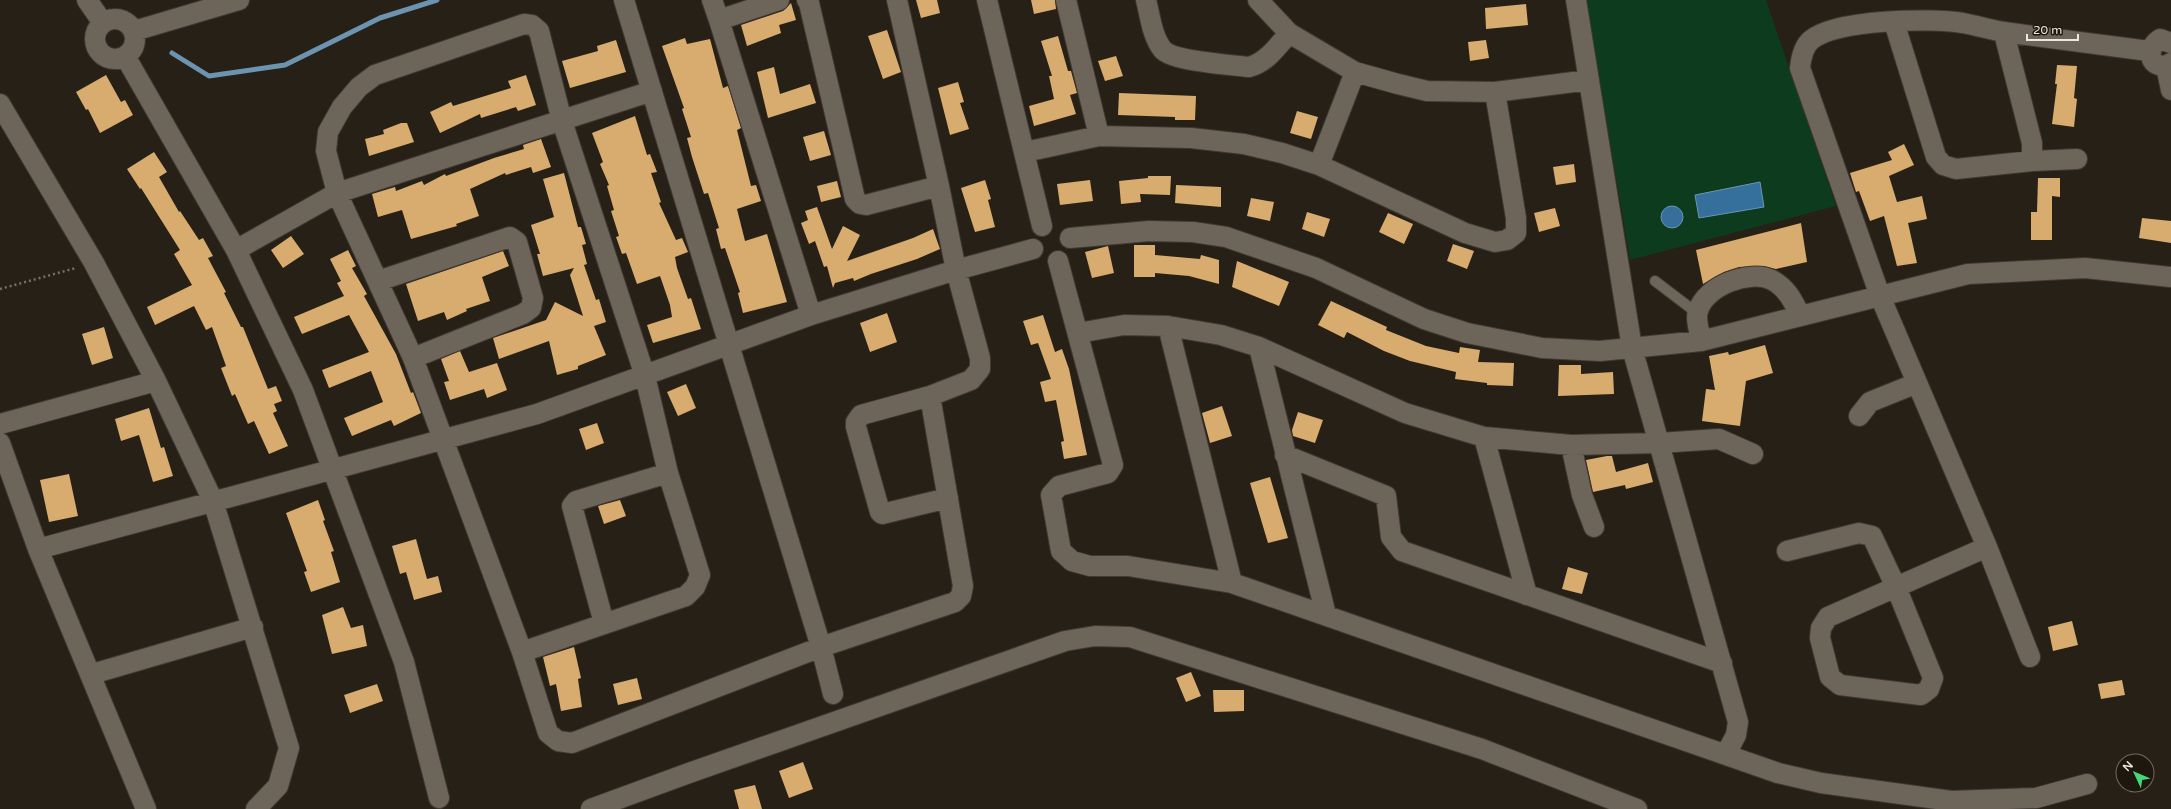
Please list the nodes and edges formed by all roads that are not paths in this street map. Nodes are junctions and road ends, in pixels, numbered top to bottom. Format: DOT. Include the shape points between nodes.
graph roads {
  1 [pos="87,0"];
  2 [pos="624,0"];
  3 [pos="712,0"];
  4 [pos="779,0"];
  5 [pos="807,0"];
  6 [pos="897,0"];
  7 [pos="987,0"];
  8 [pos="1066,0"];
  9 [pos="1146,0"];
  10 [pos="1258,0"];
  11 [pos="1576,0"];
  12 [pos="226,2"];
  13 [pos="719,20"];
  14 [pos="1894,22"];
  15 [pos="103,23"];
  16 [pos="134,31"];
  17 [pos="2004,32"];
  18 [pos="1289,33"];
  19 [pos="2171,43"];
  20 [pos="2150,51"];
  21 [pos="126,56"];
  22 [pos="2169,64"];
  23 [pos="1355,72"];
  24 [pos="1589,80"];
  25 [pos="652,90"];
  26 [pos="2171,90"];
  27 [pos="1495,92"];
  28 [pos="0,104"];
  29 [pos="562,121"];
  30 [pos="1100,136"];
  31 [pos="1025,152"];
  32 [pos="2077,159"];
  33 [pos="2032,161"];
  34 [pos="1319,165"];
  35 [pos="939,186"];
  36 [pos="337,193"];
  37 [pos="1042,226"];
  38 [pos="1070,238"];
  39 [pos="1033,249"];
  40 [pos="236,250"];
  41 [pos="1058,261"];
  42 [pos="956,270"];
  43 [pos="2171,277"];
  44 [pos="378,281"];
  45 [pos="1655,281"];
  46 [pos="1880,296"];
  47 [pos="1697,313"];
  48 [pos="811,315"];
  49 [pos="1800,315"];
  50 [pos="1168,326"];
  51 [pos="1078,333"];
  52 [pos="1701,341"];
  53 [pos="728,345"];
  54 [pos="1259,347"];
  55 [pos="1632,348"];
  56 [pos="413,358"];
  57 [pos="645,376"];
  58 [pos="156,381"];
  59 [pos="1917,383"];
  60 [pos="930,396"];
  61 [pos="1859,416"];
  62 [pos="0,424"];
  63 [pos="1484,437"];
  64 [pos="444,439"];
  65 [pos="0,443"];
  66 [pos="1659,443"];
  67 [pos="1571,445"];
  68 [pos="1753,454"];
  69 [pos="1285,455"];
  70 [pos="331,469"];
  71 [pos="668,473"];
  72 [pos="948,498"];
  73 [pos="213,501"];
  74 [pos="1594,527"];
  75 [pos="1987,547"];
  76 [pos="38,549"];
  77 [pos="1787,551"];
  78 [pos="1232,583"];
  79 [pos="1896,587"];
  80 [pos="1527,595"];
  81 [pos="1326,615"];
  82 [pos="604,623"];
  83 [pos="253,627"];
  84 [pos="822,647"];
  85 [pos="522,652"];
  86 [pos="2030,657"];
  87 [pos="1722,663"];
  88 [pos="92,674"];
  89 [pos="833,694"];
  90 [pos="1726,754"];
  91 [pos="2087,784"];
  92 [pos="439,798"];
  93 [pos="146,809"];
  94 [pos="256,809"];
  95 [pos="591,809"];
  96 [pos="1637,809"];
  1 -- 15 [label="street"];
  2 -- 25 [label="street"];
  3 -- 13 [label="street"];
  4 -- 13 [label="street"];
  5 -- 35 [label="street" via="855,200 866,205"];
  6 -- 35 [label="street"];
  7 -- 31 [label="street"];
  8 -- 30 [label="street"];
  9 -- 18 [label="street" via="1156,38 1163,50 1174,57 1249,68 1265,59"];
  10 -- 18 [label="street"];
  11 -- 24 [label="street"];
  12 -- 16 [label="street"];
  13 -- 48 [label="street"];
  14 -- 17 [label="street" via="1927,20 1962,23"];
  14 -- 33 [label="street" via="1936,158 1943,165 1956,169"];
  14 -- 46 [label="street" via="1853,25 1820,34 1810,41 1802,54 1800,68"];
  15 -- 16 [label="street" via="121,19"];
  15 -- 21 [label="street" via="96,34 97,48 107,57 114,59"];
  16 -- 21 [label="street" via="135,44"];
  17 -- 20 [label="street"];
  17 -- 33 [label="street" via="2032,143"];
  18 -- 23 [label="street"];
  19 -- 20 [label="street" via="2160,40 2153,44"];
  20 -- 22 [label="street" via="2152,60 2158,65"];
  21 -- 40 [label="street"];
  22 -- 26 [label="street"];
  23 -- 27 [label="street" via="1427,90"];
  23 -- 34 [label="street"];
  24 -- 27 [label="street"];
  24 -- 55 [label="street"];
  25 -- 29 [label="street"];
  25 -- 53 [label="street"];
  27 -- 34 [label="street" via="1516,218 1516,233 1507,240 1495,242 1465,233"];
  28 -- 58 [label="street" via="94,263"];
  29 -- 36 [label="street"];
  29 -- 36 [label="street" via="539,31 532,25 524,24 375,75 359,87 342,107 328,132 326,151"];
  29 -- 57 [label="street"];
  30 -- 31 [label="street"];
  30 -- 34 [label="street" via="1191,138 1244,144"];
  31 -- 37 [label="street"];
  32 -- 33 [label="street"];
  35 -- 42 [label="street"];
  36 -- 40 [label="street"];
  36 -- 44 [label="street"];
  37 -- 38 [label="street" via="1053,224 1063,228"];
  37 -- 39 [label="street" via="1034,236"];
  38 -- 41 [label="street" via="1068,252"];
  38 -- 55 [label="street" via="1149,231 1193,232 1226,237 1316,268 1424,319 1467,333 1542,348 1600,351"];
  39 -- 41 [label="street" via="1038,257 1047,262"];
  39 -- 42 [label="street"];
  40 -- 70 [label="street" via="303,390"];
  41 -- 51 [label="street"];
  42 -- 48 [label="street"];
  42 -- 60 [label="street" via="980,358 980,369 971,380"];
  43 -- 46 [label="street" via="2085,268 1968,274"];
  44 -- 56 [label="street"];
  44 -- 56 [label="street" via="510,237 517,242 533,298 531,308 523,314"];
  45 -- 47 [label="lane"];
  46 -- 49 [label="street"];
  46 -- 59 [label="street"];
  47 -- 49 [label="street" via="1701,302 1713,290 1728,282 1758,276 1772,280 1789,293"];
  47 -- 52 [label="street"];
  48 -- 53 [label="street"];
  49 -- 52 [label="street"];
  50 -- 51 [label="street" via="1124,326"];
  50 -- 54 [label="street" via="1221,335"];
  50 -- 78 [label="street"];
  51 -- 78 [label="street" via="1114,465 1108,473 1059,486 1051,495 1062,551 1072,561 1090,566 1128,566"];
  52 -- 55 [label="street"];
  53 -- 57 [label="street"];
  53 -- 84 [label="street"];
  54 -- 63 [label="street" via="1405,413"];
  54 -- 69 [label="street"];
  55 -- 66 [label="street"];
  56 -- 64 [label="street"];
  57 -- 64 [label="street" via="536,414"];
  57 -- 71 [label="street"];
  58 -- 62 [label="street"];
  58 -- 73 [label="street"];
  59 -- 61 [label="street" via="1870,402"];
  59 -- 75 [label="street"];
  60 -- 72 [label="street"];
  60 -- 72 [label="street" via="861,415 856,427 882,514"];
  63 -- 67 [label="street"];
  63 -- 80 [label="street"];
  64 -- 70 [label="street"];
  64 -- 85 [label="street"];
  65 -- 76 [label="street"];
  66 -- 67 [label="street"];
  66 -- 68 [label="street" via="1719,439"];
  66 -- 87 [label="street"];
  67 -- 74 [label="street" via="1582,495"];
  69 -- 80 [label="street" via="1386,496 1391,537 1402,551"];
  69 -- 81 [label="street"];
  70 -- 73 [label="street"];
  70 -- 92 [label="street" via="404,662"];
  71 -- 82 [label="street" via="700,575 695,587 686,596"];
  71 -- 82 [label="street" via="576,500 572,506"];
  72 -- 84 [label="street" via="963,586 962,596 955,602"];
  73 -- 76 [label="street"];
  73 -- 83 [label="street"];
  75 -- 79 [label="street"];
  75 -- 86 [label="street"];
  76 -- 88 [label="street"];
  77 -- 79 [label="street" via="1859,533 1872,536"];
  78 -- 81 [label="street"];
  79 -- 79 [label="street" via="1828,617 1821,628 1820,638 1830,677 1840,686 1920,695 1929,689 1933,678"];
  80 -- 87 [label="street"];
  81 -- 90 [label="street"];
  82 -- 85 [label="street"];
  83 -- 88 [label="street"];
  83 -- 94 [label="street" via="289,748 278,786"];
  84 -- 85 [label="street" via="572,743 558,741 548,733"];
  84 -- 89 [label="street"];
  87 -- 90 [label="street" via="1738,722 1736,735"];
  88 -- 93 [label="street"];
  90 -- 91 [label="street" via="1778,773 1821,783 1951,801 2036,798"];
  95 -- 96 [label="street" via="689,772 1065,642 1095,636 1130,636 1482,749"];
}
